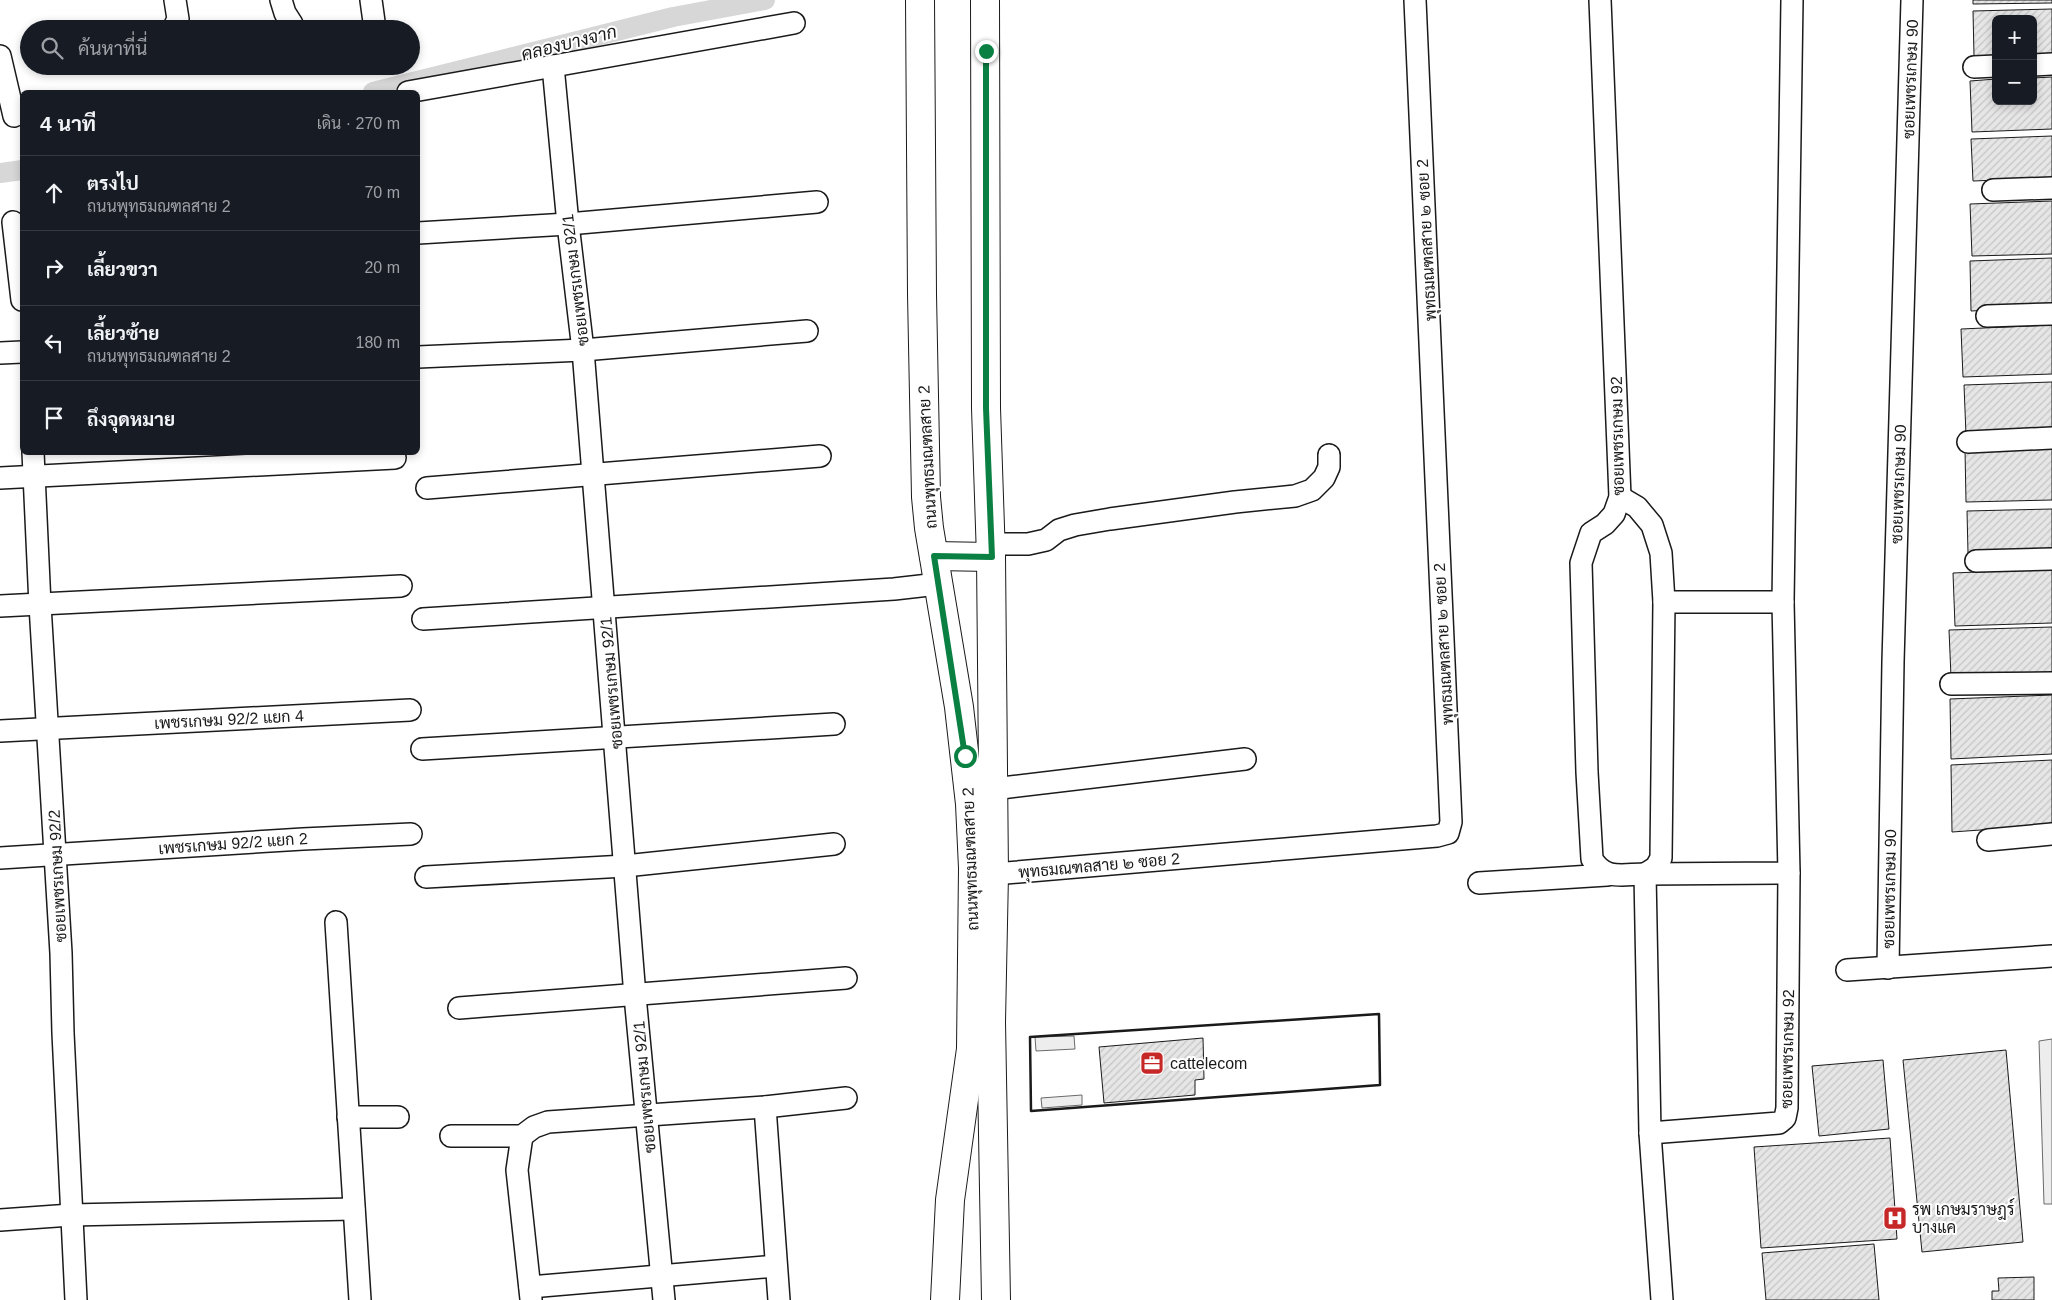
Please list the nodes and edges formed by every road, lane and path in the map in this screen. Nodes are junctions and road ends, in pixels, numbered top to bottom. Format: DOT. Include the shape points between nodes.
graph roads {
  1 [pos="175,0"];
  2 [pos="281,0"];
  3 [pos="371,0"];
  4 [pos="920,0"];
  5 [pos="985,0"];
  6 [pos="1414,0"];
  7 [pos="1600,0"];
  8 [pos="1792,0"];
  9 [pos="1912,0"];
  10 [pos="177,20"];
  11 [pos="289,20"];
  12 [pos="374,20"];
  13 [pos="794,23"];
  14 [pos="0,56"];
  15 [pos="2052,64"];
  16 [pos="2037,65"];
  17 [pos="553,66"];
  18 [pos="1992,66"];
  19 [pos="1974,67"];
  20 [pos="419,90"];
  21 [pos="14,116"];
  22 [pos="2052,188"];
  23 [pos="1993,190"];
  24 [pos="817,202"];
  25 [pos="12,222"];
  26 [pos="568,224"];
  27 [pos="420,233"];
  28 [pos="20,284"];
  29 [pos="2052,314"];
  30 [pos="1987,316"];
  31 [pos="807,331"];
  32 [pos="583,350"];
  33 [pos="20,352"];
  34 [pos="0,353"];
  35 [pos="420,357"];
  36 [pos="2052,438"];
  37 [pos="1968,442"];
  38 [pos="34,455"];
  39 [pos="1329,455"];
  40 [pos="820,456"];
  41 [pos="395,458"];
  42 [pos="593,475"];
  43 [pos="34,476"];
  44 [pos="0,478"];
  45 [pos="427,488"];
  46 [pos="1620,497"];
  47 [pos="991,550"];
  48 [pos="934,556"];
  49 [pos="2052,559"];
  50 [pos="1976,561"];
  51 [pos="938,584"];
  52 [pos="401,586"];
  53 [pos="1664,602"];
  54 [pos="1783,602"];
  55 [pos="40,605"];
  56 [pos="0,606"];
  57 [pos="604,609"];
  58 [pos="422,619"];
  59 [pos="2052,683"];
  60 [pos="1951,684"];
  61 [pos="410,710"];
  62 [pos="834,724"];
  63 [pos="48,729"];
  64 [pos="0,731"];
  65 [pos="616,738"];
  66 [pos="422,749"];
  67 [pos="1246,759"];
  68 [pos="993,789"];
  69 [pos="411,834"];
  70 [pos="2052,834"];
  71 [pos="1988,840"];
  72 [pos="834,844"];
  73 [pos="55,854"];
  74 [pos="0,858"];
  75 [pos="625,866"];
  76 [pos="1789,873"];
  77 [pos="994,874"];
  78 [pos="1645,874"];
  79 [pos="1607,875"];
  80 [pos="426,878"];
  81 [pos="1479,883"];
  82 [pos="336,922"];
  83 [pos="2052,956"];
  84 [pos="1888,968"];
  85 [pos="1847,970"];
  86 [pos="846,978"];
  87 [pos="636,996"];
  88 [pos="459,1008"];
  89 [pos="846,1098"];
  90 [pos="765,1107"];
  91 [pos="646,1115"];
  92 [pos="348,1117"];
  93 [pos="398,1117"];
  94 [pos="1650,1133"];
  95 [pos="450,1136"];
  96 [pos="522,1136"];
  97 [pos="354,1209"];
  98 [pos="71,1215"];
  99 [pos="0,1220"];
  100 [pos="776,1266"];
  101 [pos="662,1276"];
  102 [pos="530,1293"];
  103 [pos="76,1300"];
  104 [pos="360,1300"];
  105 [pos="664,1300"];
  106 [pos="779,1300"];
  107 [pos="945,1300"];
  108 [pos="996,1300"];
  109 [pos="1662,1300"];
  1 -- 10 [label="street"];
  2 -- 11 [label="street"];
  3 -- 12 [label="street"];
  4 -- 48 [label="main road, ถนนพุทธมณฑลสาย 2" via="926,496"];
  5 -- 47 [label="main road, ถนนพุทธมณฑลสาย 2" via="986,408"];
  6 -- 77 [label="street, พุทธมณฑลสาย ๒ ซอย 2" via="1451,822 1448,833"];
  7 -- 46 [label="street, ซอยเพชรเกษม 92"];
  8 -- 54 [label="street, ซอยเพชรเกษม 92"];
  9 -- 84 [label="street, ซอยเพชรเกษม 90"];
  13 -- 17 [label="street"];
  14 -- 21 [label="street"];
  15 -- 16 [label="street"];
  17 -- 20 [label="street"];
  17 -- 26 [label="street, ซอยเพชรเกษม 92/1"];
  18 -- 19 [label="street"];
  22 -- 23 [label="street"];
  24 -- 26 [label="street"];
  25 -- 28 [label="street"];
  26 -- 27 [label="street"];
  26 -- 32 [label="street, ซอยเพชรเกษม 92/1"];
  29 -- 30 [label="street"];
  31 -- 32 [label="street"];
  32 -- 35 [label="street"];
  32 -- 42 [label="street, ซอยเพชรเกษม 92/1"];
  33 -- 34 [label="street"];
  36 -- 37 [label="street"];
  38 -- 43 [label="street, ซอยเพชรเกษม 92/2"];
  39 -- 47 [label="street" via="1329,467 1324,478 1312,490 1295,496 1075,524 1046,540"];
  40 -- 42 [label="street"];
  41 -- 43 [label="street"];
  42 -- 45 [label="street"];
  42 -- 57 [label="street, ซอยเพชรเกษม 92/1"];
  43 -- 44 [label="street"];
  43 -- 55 [label="street, ซอยเพชรเกษม 92/2"];
  46 -- 53 [label="street" via="1636,507 1652,525 1661,553"];
  46 -- 79 [label="street, ซอยเพชรเกษม 92" via="1606,524 1591,533 1581,563 1590,843 1592,859 1597,868"];
  47 -- 48 [label="main road"];
  47 -- 68 [label="main road, ถนนพุทธมณฑลสาย 2"];
  48 -- 51 [label="main road, ถนนพุทธมณฑลสาย 2"];
  49 -- 50 [label="street"];
  51 -- 57 [label="street"];
  51 -- 107 [label="main road, ถนนพุทธมณฑลสาย 2" via="965,756 973,868 971,1049 950,1200"];
  52 -- 55 [label="street"];
  53 -- 54 [label="street"];
  53 -- 78 [label="street" via="1661,858 1656,867"];
  54 -- 76 [label="street, ซอยเพชรเกษม 92"];
  55 -- 56 [label="street"];
  55 -- 63 [label="street, ซอยเพชรเกษม 92/2"];
  57 -- 58 [label="street"];
  57 -- 65 [label="street, ซอยเพชรเกษม 92/1"];
  59 -- 60 [label="street"];
  61 -- 63 [label="street, เพชรเกษม 92/2 แยก 4"];
  62 -- 65 [label="street"];
  63 -- 64 [label="street, เพชรเกษม 92/2 แยก 4"];
  63 -- 73 [label="street, ซอยเพชรเกษม 92/2"];
  65 -- 66 [label="street"];
  65 -- 75 [label="street, ซอยเพชรเกษม 92/1"];
  67 -- 68 [label="street"];
  68 -- 77 [label="main road, ถนนพุทธมณฑลสาย 2"];
  69 -- 73 [label="street, เพชรเกษม 92/2 แยก 2"];
  70 -- 71 [label="street"];
  72 -- 75 [label="street"];
  73 -- 74 [label="street, เพชรเกษม 92/2 แยก 2"];
  73 -- 98 [label="street, ซอยเพชรเกษม 92/2"];
  75 -- 80 [label="street"];
  75 -- 87 [label="street, ซอยเพชรเกษม 92/1"];
  76 -- 78 [label="street"];
  76 -- 94 [label="street, ซอยเพชรเกษม 92" via="1785,1118 1779,1123"];
  77 -- 108 [label="main road, ถนนพุทธมณฑลสาย 2" via="991,1022"];
  78 -- 79 [label="street"];
  78 -- 94 [label="street"];
  79 -- 81 [label="street"];
  82 -- 92 [label="street"];
  83 -- 84 [label="street, ซอยเพชรเกษม 90"];
  84 -- 85 [label="street, ซอยเพชรเกษม 90"];
  86 -- 87 [label="street"];
  87 -- 88 [label="street"];
  87 -- 91 [label="street, ซอยเพชรเกษม 92/1"];
  89 -- 90 [label="street"];
  90 -- 91 [label="street"];
  90 -- 100 [label="street"];
  91 -- 96 [label="street" via="548,1122"];
  91 -- 101 [label="street, ซอยเพชรเกษม 92/1"];
  92 -- 93 [label="street"];
  92 -- 97 [label="street"];
  94 -- 109 [label="street"];
  95 -- 96 [label="street"];
  96 -- 102 [label="street" via="517,1170"];
  97 -- 98 [label="street"];
  97 -- 104 [label="street"];
  98 -- 99 [label="street"];
  98 -- 103 [label="street, ซอยเพชรเกษม 92/2"];
  100 -- 101 [label="street"];
  100 -- 106 [label="street"];
  101 -- 102 [label="street"];
  101 -- 105 [label="street, ซอยเพชรเกษม 92/1"];
}
